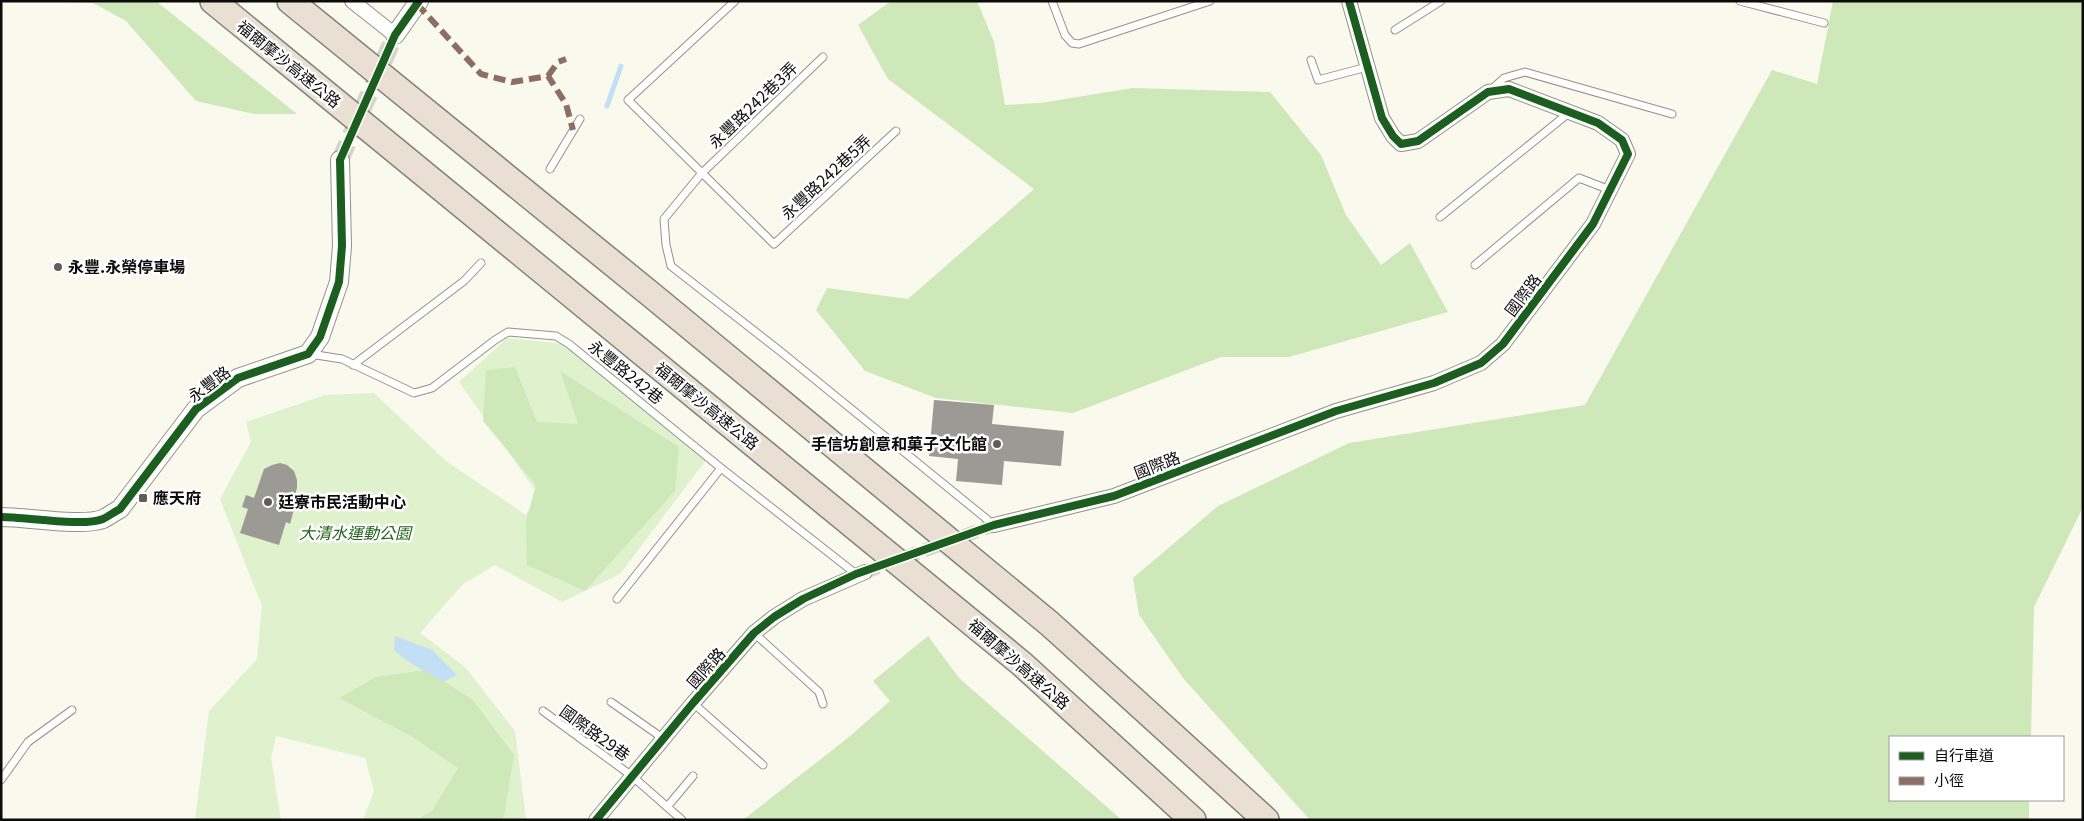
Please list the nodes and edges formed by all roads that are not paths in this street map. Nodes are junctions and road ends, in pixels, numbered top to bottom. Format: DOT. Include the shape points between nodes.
graph roads {
  1 [pos="213,1"];
  2 [pos="290,1"];
  3 [pos="352,1"];
  4 [pos="419,1"];
  5 [pos="735,1"];
  6 [pos="1052,1"];
  7 [pos="1210,1"];
  8 [pos="1349,1"];
  9 [pos="1441,1"];
  10 [pos="1740,1"];
  11 [pos="1824,23"];
  12 [pos="1395,30"];
  13 [pos="395,35"];
  14 [pos="824,57"];
  15 [pos="1310,60"];
  16 [pos="1367,67"];
  17 [pos="1488,92"];
  18 [pos="1570,112"];
  19 [pos="1672,114"];
  20 [pos="580,119"];
  21 [pos="896,131"];
  22 [pos="340,160"];
  23 [pos="550,169"];
  24 [pos="701,174"];
  25 [pos="1610,190"];
  26 [pos="1440,217"];
  27 [pos="480,263"];
  28 [pos="1475,265"];
  29 [pos="308,354"];
  30 [pos="353,365"];
  31 [pos="720,468"];
  32 [pos="1,517"];
  33 [pos="994,525"];
  34 [pos="861,573"];
  35 [pos="617,599"];
  36 [pos="754,633"];
  37 [pos="611,702"];
  38 [pos="693,703"];
  39 [pos="823,704"];
  40 [pos="72,710"];
  41 [pos="543,711"];
  42 [pos="664,739"];
  43 [pos="763,765"];
  44 [pos="632,776"];
  45 [pos="693,776"];
  46 [pos="1,780"];
  47 [pos="667,807"];
  48 [pos="596,820"];
  49 [pos="682,820"];
  50 [pos="1193,820"];
  51 [pos="1266,820"];
  1 -- 50 [label="highway, 福爾摩沙高速公路" via="1022,664"];
  2 -- 51 [label="highway" via="647,290 1050,624"];
  3 -- 13 [label="street"];
  4 -- 13 [label="street"];
  5 -- 24 [label="lane" via="628,100"];
  6 -- 7 [label="lane" via="1065,35 1072,43 1079,44"];
  8 -- 16 [label="street"];
  9 -- 12 [label="lane"];
  10 -- 11 [label="lane"];
  14 -- 24 [label="lane, 永豐路242巷3弄"];
  15 -- 16 [label="lane" via="1318,80"];
  16 -- 17 [label="street" via="1382,118 1401,144 1418,141"];
  17 -- 18 [label="street, 國際路" via="1509,89"];
  17 -- 19 [label="lane" via="1504,78 1525,72"];
  18 -- 25 [label="street, 國際路" via="1598,123 1622,140 1628,154"];
  18 -- 26 [label="lane"];
  20 -- 23 [label="lane"];
  21 -- 24 [label="lane, 永豐路242巷5弄" via="774,244"];
  22 -- 29 [label="street" via="342,246 339,282 320,337"];
  24 -- 33 [label="lane" via="664,219 671,266"];
  25 -- 28 [label="lane" via="1578,178"];
  25 -- 33 [label="street, 國際路" via="1593,224 1503,344 1481,363 1434,383 1336,411 1114,496"];
  27 -- 30 [label="lane" via="456,287"];
  29 -- 30 [label="lane, 永豐路242巷" via="342,359"];
  29 -- 32 [label="street, 永豐路" via="238,378 196,410 120,509 102,519 81,522"];
  30 -- 31 [label="lane, 永豐路242巷" via="414,393 432,388 508,332 556,336 570,344"];
  31 -- 34 [label="lane, 永豐路242巷"];
  31 -- 35 [label="lane"];
  34 -- 36 [label="street, 國際路" via="803,599"];
  36 -- 38 [label="street, 國際路"];
  36 -- 39 [label="lane" via="819,692"];
  37 -- 42 [label="lane"];
  38 -- 42 [label="street, 國際路"];
  38 -- 43 [label="lane"];
  40 -- 46 [label="lane" via="28,742"];
  41 -- 44 [label="lane, 國際路29巷"];
  42 -- 44 [label="street, 國際路"];
  44 -- 47 [label="lane, 國際路29巷"];
  44 -- 48 [label="street, 國際路"];
  45 -- 47 [label="lane"];
  47 -- 49 [label="lane, 國際路29巷"];
}
